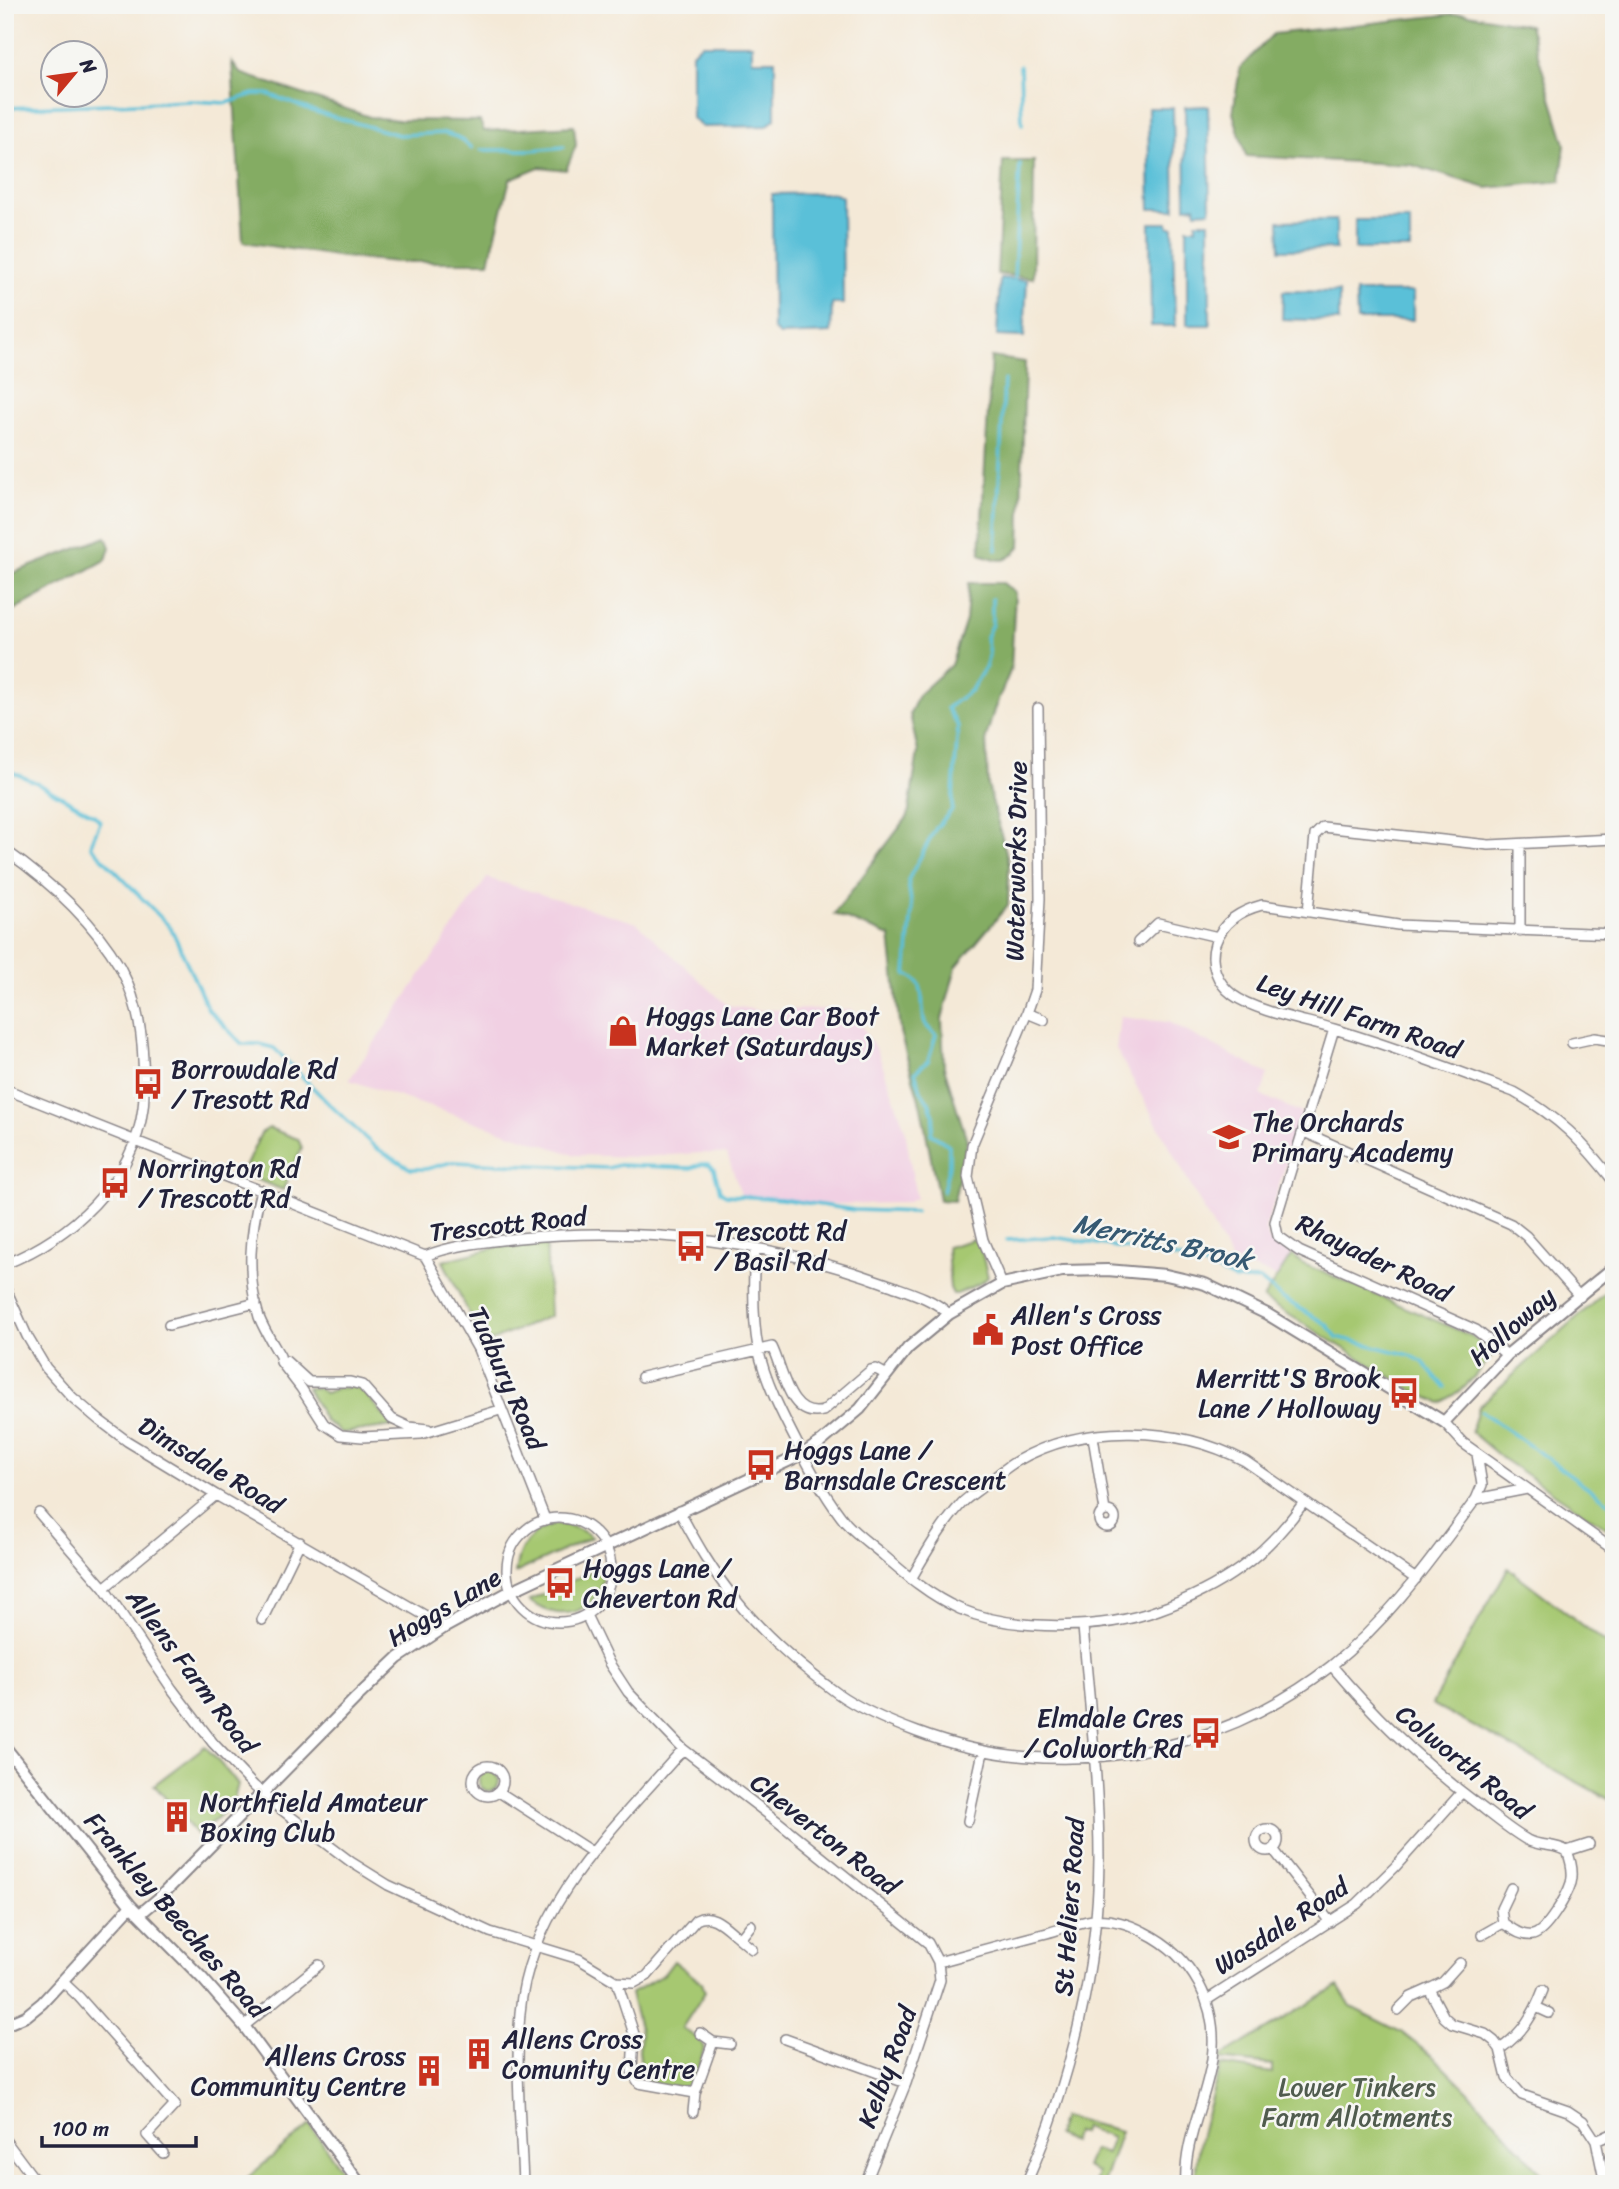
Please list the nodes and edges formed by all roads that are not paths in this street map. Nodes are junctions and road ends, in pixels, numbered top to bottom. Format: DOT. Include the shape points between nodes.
graph roads {
  1 [pos="1038,708"];
  2 [pos="1614,839"];
  3 [pos="1520,844"];
  4 [pos="5,850"];
  5 [pos="1308,912"];
  6 [pos="1520,931"];
  7 [pos="1614,934"];
  8 [pos="1218,937"];
  9 [pos="1138,942"];
  10 [pos="1027,1013"];
  11 [pos="1044,1020"];
  12 [pos="1334,1029"];
  13 [pos="1614,1041"];
  14 [pos="1572,1042"];
  15 [pos="5,1089"];
  16 [pos="1304,1132"];
  17 [pos="135,1141"];
  18 [pos="1614,1182"];
  19 [pos="261,1191"];
  20 [pos="755,1248"];
  21 [pos="425,1256"];
  22 [pos="5,1264"];
  23 [pos="1614,1267"];
  24 [pos="1002,1284"];
  25 [pos="5,1287"];
  26 [pos="1580,1297"];
  27 [pos="256,1303"];
  28 [pos="949,1314"];
  29 [pos="169,1325"];
  30 [pos="758,1349"];
  31 [pos="1507,1355"];
  32 [pos="280,1356"];
  33 [pos="887,1375"];
  34 [pos="642,1377"];
  35 [pos="500,1410"];
  36 [pos="1444,1422"];
  37 [pos="433,1430"];
  38 [pos="1093,1437"];
  39 [pos="803,1454"];
  40 [pos="1477,1454"];
  41 [pos="1527,1489"];
  42 [pos="216,1495"];
  43 [pos="1476,1499"];
  44 [pos="1304,1502"];
  45 [pos="680,1511"];
  46 [pos="1105,1511"];
  47 [pos="39,1513"];
  48 [pos="545,1520"];
  49 [pos="300,1542"];
  50 [pos="607,1547"];
  51 [pos="1614,1550"];
  52 [pos="911,1579"];
  53 [pos="1416,1579"];
  54 [pos="104,1588"];
  55 [pos="512,1591"];
  56 [pos="586,1615"];
  57 [pos="262,1620"];
  58 [pos="445,1626"];
  59 [pos="1083,1626"];
  60 [pos="1332,1666"];
  61 [pos="5,1746"];
  62 [pos="683,1749"];
  63 [pos="983,1752"];
  64 [pos="1094,1759"];
  65 [pos="499,1792"];
  66 [pos="262,1793"];
  67 [pos="1462,1793"];
  68 [pos="968,1821"];
  69 [pos="1589,1844"];
  70 [pos="1273,1849"];
  71 [pos="1567,1851"];
  72 [pos="592,1852"];
  73 [pos="1511,1888"];
  74 [pos="131,1906"];
  75 [pos="140,1914"];
  76 [pos="1094,1920"];
  77 [pos="1330,1922"];
  78 [pos="1503,1923"];
  79 [pos="751,1925"];
  80 [pos="1482,1935"];
  81 [pos="740,1939"];
  82 [pos="535,1946"];
  83 [pos="752,1949"];
  84 [pos="939,1962"];
  85 [pos="1461,1963"];
  86 [pos="319,1965"];
  87 [pos="62,1982"];
  88 [pos="617,1982"];
  89 [pos="1429,1989"];
  90 [pos="1543,1990"];
  91 [pos="1207,2000"];
  92 [pos="1536,2007"];
  93 [pos="1398,2010"];
  94 [pos="1549,2013"];
  95 [pos="5,2025"];
  96 [pos="244,2026"];
  97 [pos="700,2033"];
  98 [pos="785,2039"];
  99 [pos="713,2042"];
  100 [pos="730,2044"];
  101 [pos="1500,2049"];
  102 [pos="906,2083"];
  103 [pos="695,2094"];
  104 [pos="693,2112"];
  105 [pos="1614,2133"];
  106 [pos="5,2140"];
  107 [pos="1596,2141"];
  108 [pos="163,2152"];
  109 [pos="36,2184"];
  110 [pos="360,2184"];
  111 [pos="523,2184"];
  112 [pos="865,2184"];
  113 [pos="1026,2184"];
  114 [pos="1185,2184"];
  115 [pos="1605,2184"];
  1 -- 10 [label="street, Waterworks Drive" via="1040,899 1035,990"];
  2 -- 3 [label="street"];
  3 -- 5 [label="street" via="1489,845 1323,827 1315,835"];
  3 -- 6 [label="street"];
  4 -- 17 [label="street" via="75,910 121,968 143,1038 143,1109"];
  5 -- 6 [label="street" via="1398,925"];
  5 -- 8 [label="street" via="1262,905 1242,911"];
  6 -- 7 [label="street"];
  8 -- 9 [label="street" via="1158,923"];
  8 -- 12 [label="street, Ley Hill Farm Road" via="1213,968 1234,996"];
  10 -- 11 [label="street"];
  10 -- 24 [label="street, Waterworks Drive" via="972,1145 968,1177 983,1240"];
  12 -- 16 [label="street"];
  12 -- 18 [label="street, Ley Hill Farm Road" via="1514,1092 1566,1127"];
  13 -- 14 [label="street"];
  15 -- 17 [label="street, Trescott Road"];
  16 -- 26 [label="street" via="1511,1224"];
  16 -- 31 [label="street, Rhayader Road" via="1275,1222 1278,1236 1299,1251 1476,1330"];
  17 -- 19 [label="street, Trescott Road"];
  17 -- 22 [label="street" via="95,1205 48,1244"];
  19 -- 21 [label="street, Trescott Road"];
  19 -- 27 [label="street" via="249,1256"];
  20 -- 21 [label="street, Trescott Road" via="660,1235 547,1236 462,1245"];
  20 -- 28 [label="street, Trescott Road" via="855,1272 938,1304"];
  20 -- 30 [label="street" via="752,1293"];
  21 -- 35 [label="street, Tudbury Road" via="478,1349"];
  23 -- 26 [label="street, Holloway"];
  24 -- 28 [label="street, Hoggs Lane"];
  24 -- 36 [label="street, Hoggs Lane" via="1062,1271 1107,1270 1205,1284 1267,1314"];
  25 -- 42 [label="street, Dimsdale Road" via="46,1368 72,1397 127,1441"];
  26 -- 31 [label="street, Holloway"];
  27 -- 29 [label="street"];
  27 -- 32 [label="street"];
  28 -- 33 [label="street, Hoggs Lane" via="908,1348"];
  30 -- 33 [label="street" via="772,1347 794,1399 802,1409 815,1413 871,1370"];
  30 -- 34 [label="street"];
  30 -- 39 [label="street" via="776,1404"];
  31 -- 36 [label="street, Holloway"];
  32 -- 37 [label="street" via="309,1382 362,1385 391,1419"];
  32 -- 37 [label="street" via="324,1424 341,1434 362,1437"];
  33 -- 39 [label="street, Hoggs Lane" via="860,1409"];
  35 -- 37 [label="street"];
  35 -- 48 [label="street, Tudbury Road"];
  36 -- 40 [label="street"];
  38 -- 44 [label="street" via="1142,1433 1227,1452"];
  38 -- 46 [label="street"];
  38 -- 52 [label="street" via="1073,1439 1016,1461 962,1502"];
  39 -- 45 [label="street, Hoggs Lane"];
  39 -- 52 [label="street" via="846,1523"];
  40 -- 41 [label="street"];
  40 -- 43 [label="street" via="1482,1485"];
  41 -- 43 [label="street"];
  41 -- 51 [label="street"];
  42 -- 49 [label="street, Dimsdale Road"];
  42 -- 54 [label="street, Allens Farm Road"];
  43 -- 53 [label="street"];
  44 -- 53 [label="street"];
  44 -- 59 [label="street" via="1266,1548 1205,1592 1146,1615"];
  45 -- 50 [label="street, Hoggs Lane"];
  45 -- 63 [label="street" via="704,1557 736,1601 783,1649 839,1694 888,1721"];
  47 -- 54 [label="street"];
  48 -- 50 [label="street" via="575,1520 591,1528"];
  48 -- 55 [label="street" via="525,1531 513,1546 507,1566"];
  49 -- 57 [label="street"];
  49 -- 58 [label="street, Dimsdale Road"];
  50 -- 55 [label="street, Hoggs Lane"];
  50 -- 56 [label="street" via="609,1587"];
  52 -- 59 [label="street" via="962,1610 1006,1622"];
  53 -- 60 [label="street" via="1384,1618"];
  54 -- 66 [label="street, Allens Farm Road" via="213,1743"];
  55 -- 56 [label="street" via="526,1610 542,1619 561,1622"];
  55 -- 58 [label="street, Hoggs Lane"];
  56 -- 62 [label="street, Cheverton Road" via="628,1692"];
  58 -- 66 [label="street, Hoggs Lane" via="398,1658"];
  59 -- 64 [label="street, St Heliers Road"];
  60 -- 64 [label="street" via="1281,1699 1216,1731 1179,1744"];
  60 -- 67 [label="street, Colworth Road" via="1368,1709"];
  61 -- 74 [label="street, Frankley Beeches Road"];
  62 -- 72 [label="street"];
  62 -- 84 [label="street, Cheverton Road" via="928,1943"];
  63 -- 64 [label="street"];
  63 -- 68 [label="street"];
  64 -- 76 [label="street, St Heliers Road" via="1099,1863"];
  65 -- 72 [label="street"];
  66 -- 75 [label="street, Hoggs Lane"];
  66 -- 82 [label="street, Allens Farm Road" via="388,1885 490,1932"];
  67 -- 71 [label="street, Colworth Road" via="1528,1841"];
  67 -- 77 [label="street, Wasdale Road" via="1395,1867 1357,1904"];
  69 -- 71 [label="street"];
  70 -- 77 [label="street"];
  71 -- 78 [label="street" via="1571,1883 1550,1920 1536,1935 1524,1936"];
  72 -- 82 [label="street"];
  73 -- 78 [label="street" via="1501,1909"];
  74 -- 75 [label="street, Frankley Beeches Road"];
  74 -- 87 [label="street"];
  75 -- 96 [label="street, Frankley Beeches Road"];
  76 -- 84 [label="street"];
  76 -- 91 [label="street" via="1129,1924 1158,1938 1178,1954"];
  76 -- 113 [label="street, St Heliers Road" via="1079,2026 1048,2133"];
  77 -- 91 [label="street, Wasdale Road"];
  78 -- 80 [label="street"];
  79 -- 81 [label="street"];
  81 -- 83 [label="street"];
  81 -- 88 [label="street" via="704,1916 647,1976 634,1983"];
  82 -- 88 [label="street, Allens Farm Road" via="579,1959"];
  82 -- 111 [label="street" via="520,2013"];
  84 -- 102 [label="street, Kelby Road" via="940,1980"];
  85 -- 89 [label="street"];
  86 -- 96 [label="street"];
  87 -- 95 [label="street" via="42,2003"];
  87 -- 108 [label="street" via="174,2105 147,2135"];
  88 -- 103 [label="street" via="634,2034 635,2078 639,2083"];
  89 -- 93 [label="street"];
  89 -- 101 [label="street" via="1452,2024 1485,2034"];
  90 -- 92 [label="street"];
  91 -- 114 [label="street" via="1213,2025 1212,2060 1187,2157"];
  92 -- 94 [label="street"];
  92 -- 101 [label="street" via="1516,2038"];
  96 -- 110 [label="street, Frankley Beeches Road"];
  97 -- 99 [label="street"];
  98 -- 102 [label="street"];
  99 -- 100 [label="street"];
  99 -- 103 [label="street"];
  101 -- 107 [label="street" via="1512,2086 1522,2095 1577,2115"];
  102 -- 112 [label="street, Kelby Road"];
  103 -- 104 [label="street"];
  105 -- 107 [label="street"];
  106 -- 109 [label="street"];
  107 -- 115 [label="street"];
}
